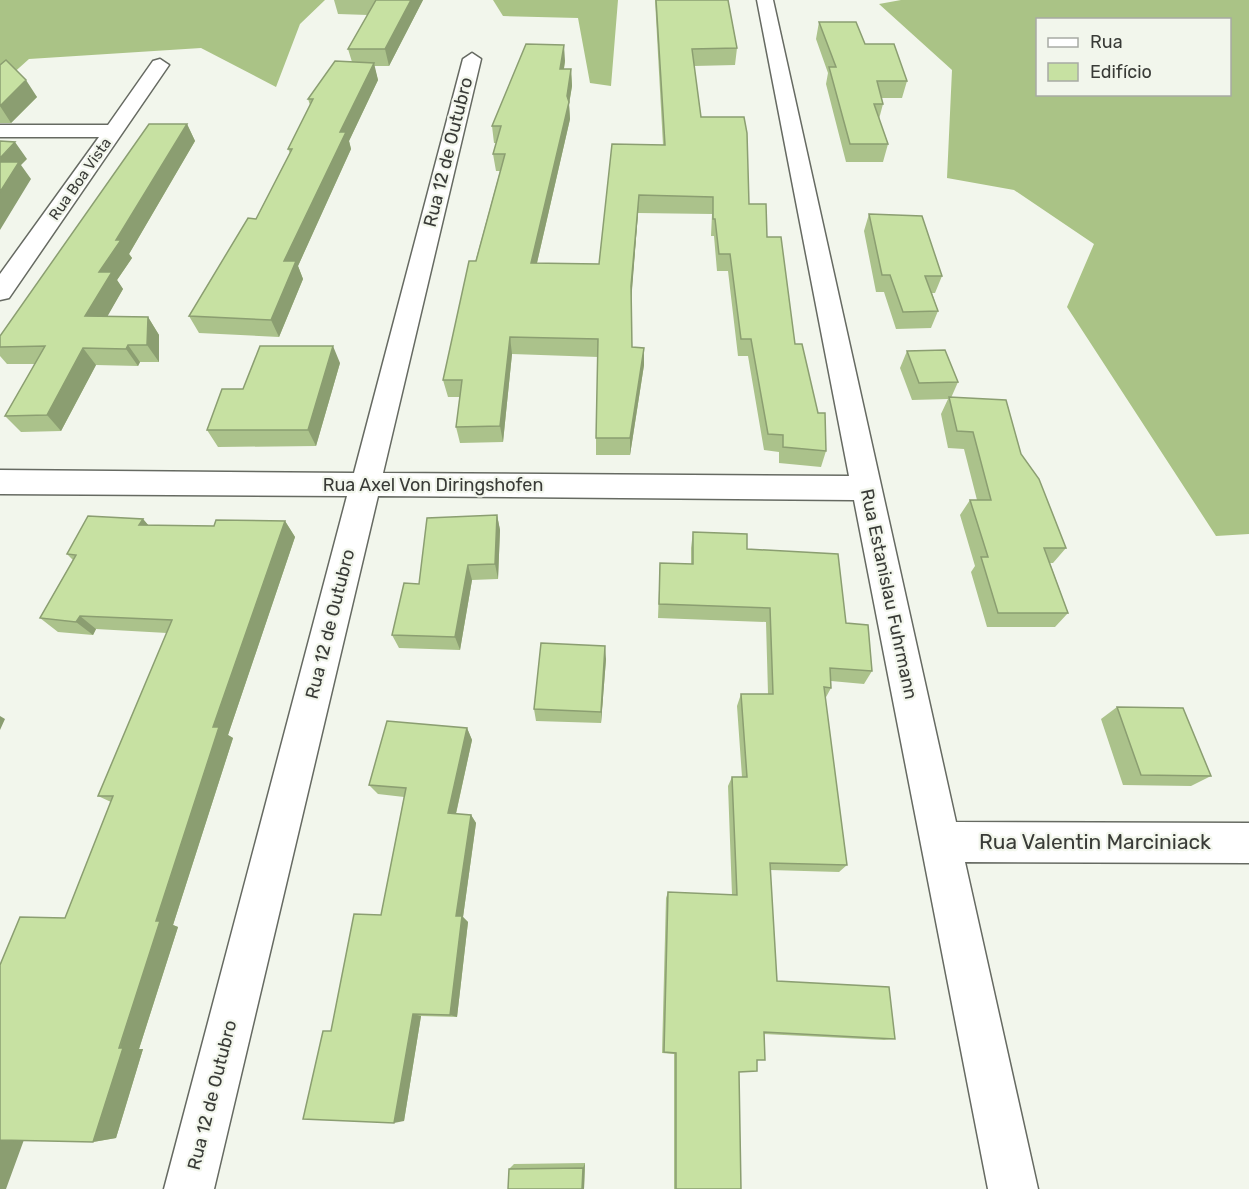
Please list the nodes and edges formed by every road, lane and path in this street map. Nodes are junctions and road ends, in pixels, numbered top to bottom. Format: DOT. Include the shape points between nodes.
graph roads {
  1 [pos="765,0"];
  2 [pos="472,59"];
  3 [pos="160,65"];
  4 [pos="0,130"];
  5 [pos="114,131"];
  6 [pos="0,292"];
  7 [pos="0,482"];
  8 [pos="365,485"];
  9 [pos="867,488"];
  10 [pos="941,842"];
  11 [pos="1249,843"];
  12 [pos="189,1189"];
  13 [pos="1013,1189"];
  1 -- 9 [label="street, Rua Estanislau Fuhrmann"];
  2 -- 8 [label="street, Rua 12 de Outubro"];
  3 -- 5 [label="street, Rua Boa Vista"];
  4 -- 5 [label="street"];
  5 -- 6 [label="street, Rua Boa Vista"];
  7 -- 8 [label="street, Rua Axel Von Diringshofen"];
  8 -- 9 [label="street, Rua Axel Von Diringshofen"];
  8 -- 12 [label="street, Rua 12 de Outubro"];
  9 -- 10 [label="street, Rua Estanislau Fuhrmann"];
  10 -- 11 [label="street, Rua Valentin Marciniack"];
  10 -- 13 [label="street, Rua Estanislau Fuhrmann"];
}
